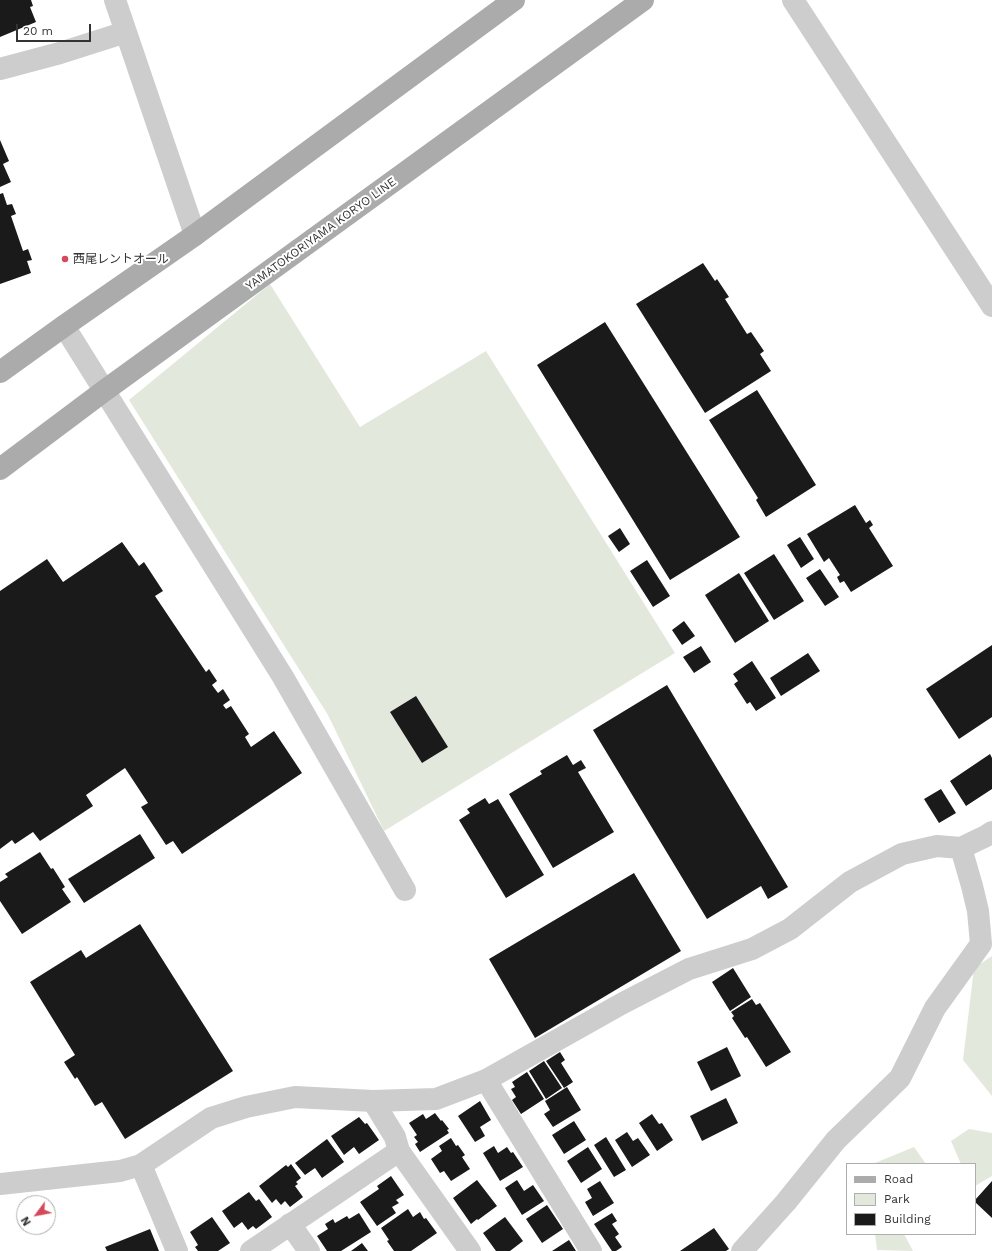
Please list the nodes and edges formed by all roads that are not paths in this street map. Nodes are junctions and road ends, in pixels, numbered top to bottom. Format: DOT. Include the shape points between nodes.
graph roads {
  1 [pos="115,0"];
  2 [pos="514,0"];
  3 [pos="643,0"];
  4 [pos="792,0"];
  5 [pos="126,32"];
  6 [pos="0,69"];
  7 [pos="195,236"];
  8 [pos="992,306"];
  9 [pos="64,326"];
  10 [pos="0,372"];
  11 [pos="104,391"];
  12 [pos="0,469"];
  13 [pos="990,838"];
  14 [pos="961,848"];
  15 [pos="405,890"];
  16 [pos="486,1080"];
  17 [pos="373,1101"];
  18 [pos="398,1151"];
  19 [pos="141,1165"];
  20 [pos="0,1184"];
  21 [pos="290,1224"];
  22 [pos="177,1251"];
  23 [pos="251,1251"];
  24 [pos="309,1251"];
  25 [pos="470,1251"];
  26 [pos="591,1251"];
  27 [pos="742,1251"];
  1 -- 5 [label="street"];
  2 -- 7 [label="main road"];
  3 -- 11 [label="main road, YAMATOKORIYAMA KORYO LINE"];
  4 -- 8 [label="street"];
  5 -- 6 [label="street"];
  5 -- 7 [label="street"];
  7 -- 9 [label="main road"];
  9 -- 10 [label="main road"];
  9 -- 11 [label="street"];
  11 -- 12 [label="main road, YAMATOKORIYAMA KORYO LINE"];
  11 -- 15 [label="street" via="283,677"];
  13 -- 14 [label="street"];
  14 -- 16 [label="street" via="937,846 902,854 850,882 790,929 752,949 689,970 623,1003"];
  14 -- 27 [label="street" via="978,911 981,944 935,1008 900,1078 836,1140"];
  16 -- 17 [label="street" via="436,1099"];
  16 -- 26 [label="street"];
  17 -- 18 [label="street" via="395,1137"];
  17 -- 19 [label="street" via="295,1096 246,1107 211,1118"];
  18 -- 21 [label="street"];
  18 -- 25 [label="street"];
  19 -- 20 [label="street" via="120,1170"];
  19 -- 22 [label="street"];
  21 -- 23 [label="street"];
  21 -- 24 [label="street"];
}
